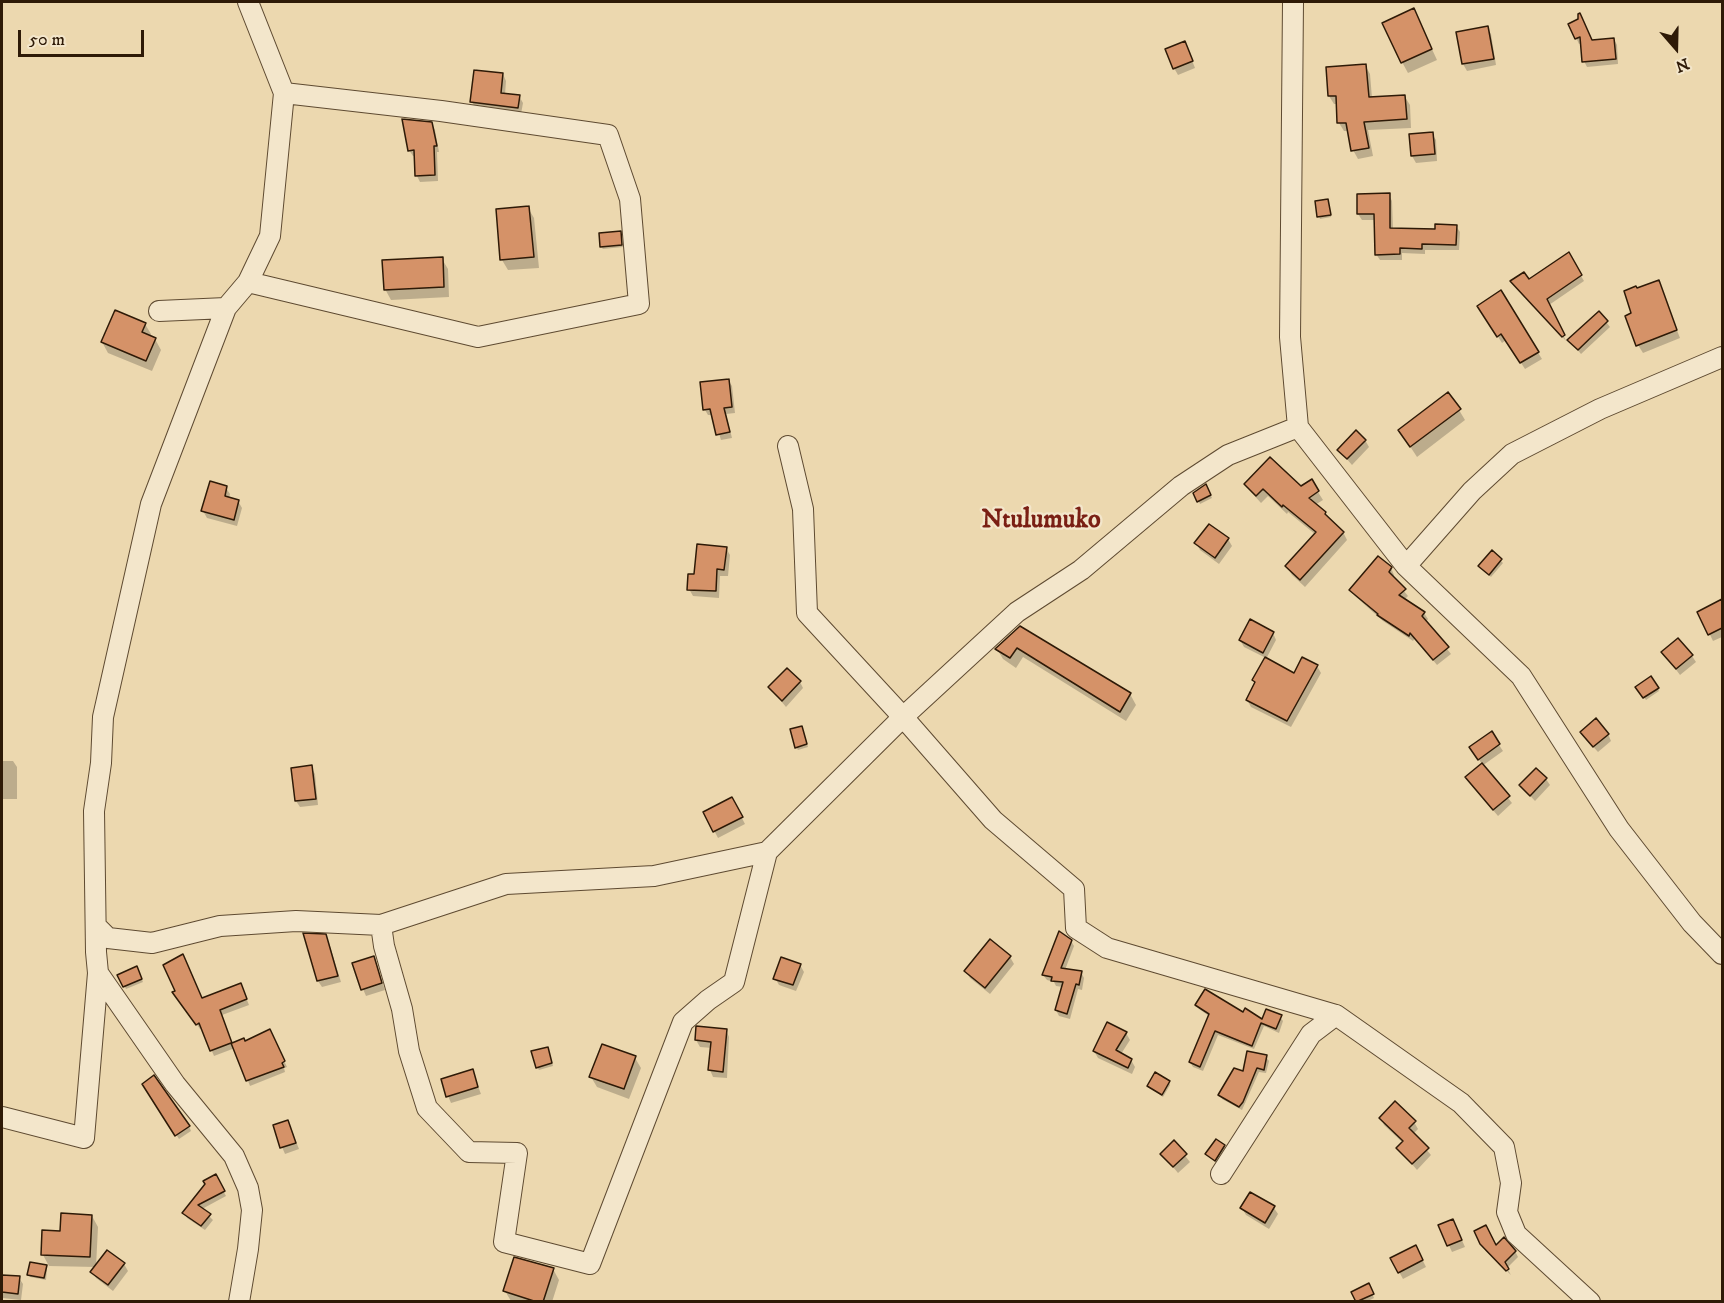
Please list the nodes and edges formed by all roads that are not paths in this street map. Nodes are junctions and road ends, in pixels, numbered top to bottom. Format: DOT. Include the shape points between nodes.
graph roads {
  1 [pos="248,2"];
  2 [pos="1293,2"];
  3 [pos="284,93"];
  4 [pos="248,282"];
  5 [pos="226,308"];
  6 [pos="159,311"];
  7 [pos="1722,357"];
  8 [pos="1298,427"];
  9 [pos="788,446"];
  10 [pos="1406,566"];
  11 [pos="903,717"];
  12 [pos="767,852"];
  13 [pos="381,925"];
  14 [pos="96,926"];
  15 [pos="1722,954"];
  16 [pos="98,972"];
  17 [pos="1336,1015"];
  18 [pos="2,1117"];
  19 [pos="1221,1174"];
  20 [pos="239,1302"];
  21 [pos="1590,1302"];
  1 -- 3 [label="street"];
  2 -- 8 [label="street" via="1290,337"];
  3 -- 4 [label="street" via="270,236"];
  3 -- 4 [label="street" via="608,135 630,199 639,304 478,337"];
  4 -- 5 [label="street"];
  5 -- 6 [label="street"];
  5 -- 14 [label="street" via="151,504 103,717 94,811"];
  7 -- 10 [label="street" via="1600,409 1512,454 1472,491"];
  8 -- 10 [label="street"];
  8 -- 11 [label="street" via="1228,455 1181,486 1081,570 1017,612"];
  9 -- 11 [label="street" via="803,509 807,613"];
  10 -- 15 [label="street" via="1521,676 1619,829 1692,923"];
  11 -- 12 [label="street"];
  11 -- 17 [label="street" via="993,820 1074,889 1076,928 1107,948"];
  12 -- 13 [label="street" via="654,876 506,884"];
  12 -- 13 [label="street" via="734,982 683,1022 590,1264 504,1242 517,1153 469,1152 428,1108 409,1051"];
  13 -- 14 [label="street" via="296,921 220,926 152,943 108,938"];
  14 -- 16 [label="street"];
  16 -- 18 [label="street" via="84,1137"];
  16 -- 20 [label="street" via="175,1084 234,1156 248,1188 252,1210"];
  17 -- 19 [label="street" via="1311,1034"];
  17 -- 21 [label="street" via="1461,1102 1504,1147 1511,1183 1507,1212 1516,1234"];
}
